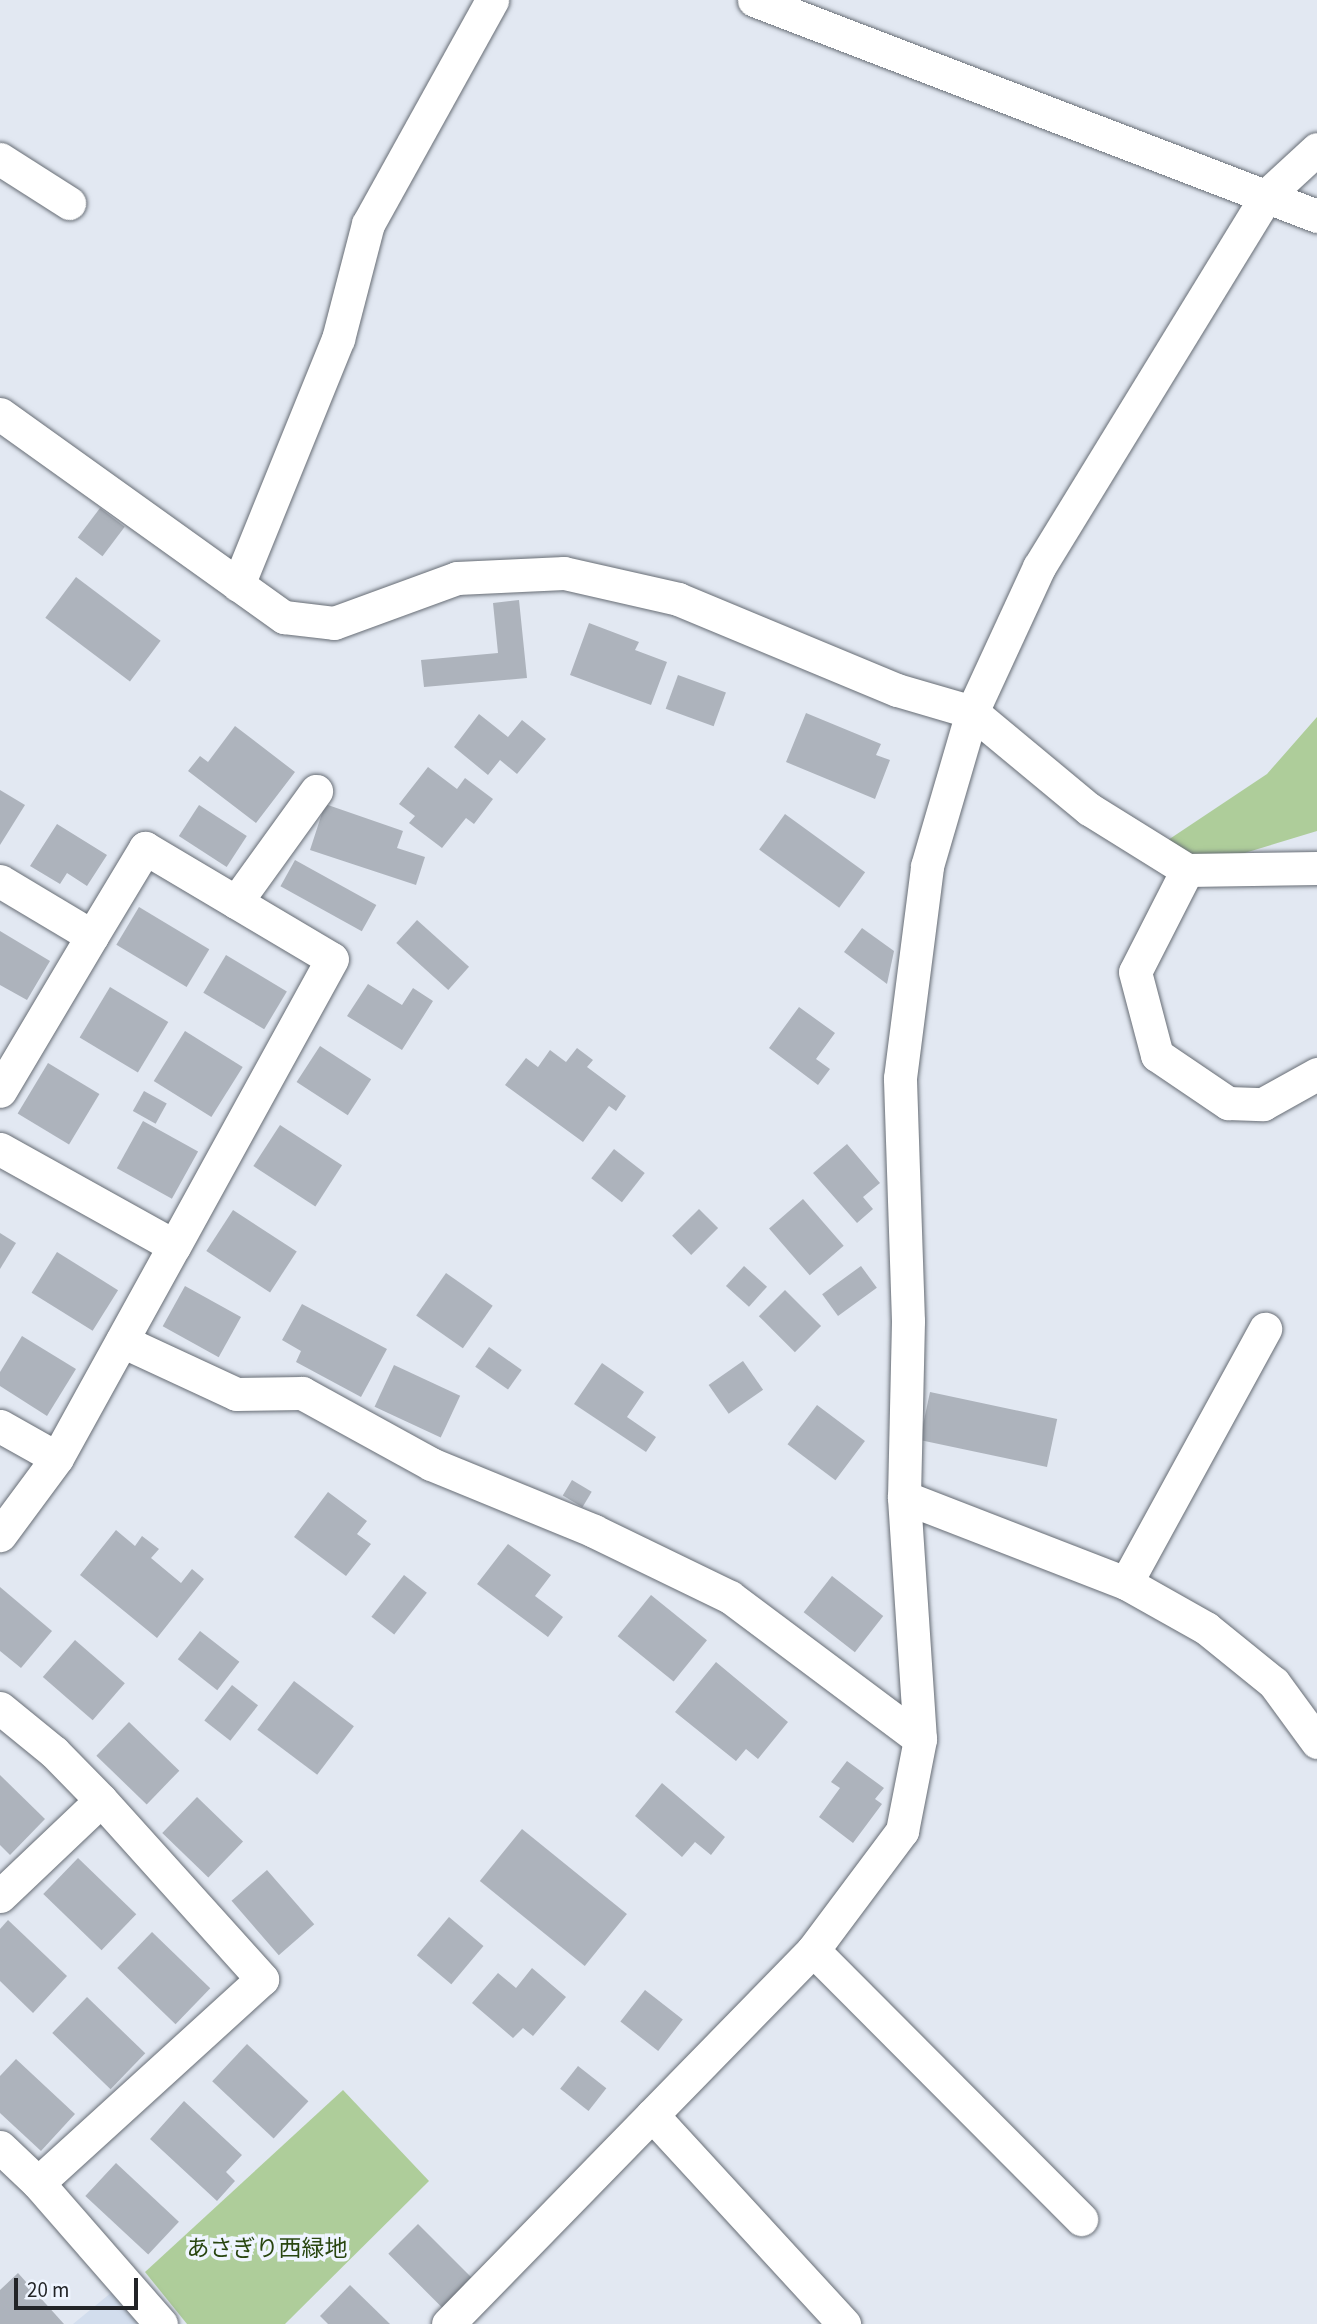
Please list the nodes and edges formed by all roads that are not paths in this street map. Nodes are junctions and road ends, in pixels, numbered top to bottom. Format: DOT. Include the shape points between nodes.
graph roads {
  1 [pos="492,0"];
  2 [pos="754,0"];
  3 [pos="1317,149"];
  4 [pos="0,159"];
  5 [pos="1266,196"];
  6 [pos="69,203"];
  7 [pos="1317,216"];
  8 [pos="0,414"];
  9 [pos="238,586"];
  10 [pos="972,712"];
  11 [pos="316,792"];
  12 [pos="1317,868"];
  13 [pos="1187,870"];
  14 [pos="0,881"];
  15 [pos="236,902"];
  16 [pos="92,936"];
  17 [pos="1317,1074"];
  18 [pos="0,1091"];
  19 [pos="0,1149"];
  20 [pos="174,1246"];
  21 [pos="1265,1329"];
  22 [pos="122,1341"];
  23 [pos="0,1426"];
  24 [pos="57,1458"];
  25 [pos="904,1497"];
  26 [pos="0,1535"];
  27 [pos="1126,1583"];
  28 [pos="0,1708"];
  29 [pos="920,1739"];
  30 [pos="1317,1742"];
  31 [pos="101,1800"];
  32 [pos="0,1896"];
  33 [pos="813,1950"];
  34 [pos="652,2115"];
  35 [pos="0,2147"];
  36 [pos="38,2183"];
  37 [pos="1081,2220"];
  38 [pos="161,2324"];
  39 [pos="448,2324"];
  40 [pos="844,2324"];
  1 -- 9 [label="street" via="368,224 338,339"];
  2 -- 5 [label="street"];
  3 -- 5 [label="street"];
  4 -- 6 [label="street"];
  5 -- 7 [label="street"];
  5 -- 10 [label="street" via="1039,567"];
  8 -- 9 [label="street"];
  9 -- 10 [label="street" via="284,617 334,623 457,578 564,573 677,599 897,690"];
  10 -- 13 [label="street" via="1089,809"];
  10 -- 25 [label="street" via="927,866 900,1078 908,1321"];
  11 -- 15 [label="street"];
  12 -- 13 [label="street"];
  13 -- 17 [label="street" via="1135,972 1157,1055 1228,1103 1263,1104"];
  14 -- 16 [label="street"];
  15 -- 16 [label="street" via="145,848"];
  15 -- 20 [label="street" via="332,959"];
  16 -- 18 [label="street"];
  19 -- 20 [label="street"];
  20 -- 22 [label="street"];
  21 -- 27 [label="street"];
  22 -- 24 [label="street"];
  22 -- 29 [label="street" via="236,1394 302,1394 431,1464 594,1531 718,1591"];
  23 -- 24 [label="street"];
  24 -- 26 [label="street"];
  25 -- 27 [label="street"];
  25 -- 29 [label="street"];
  27 -- 30 [label="street" via="1206,1628 1274,1683"];
  28 -- 31 [label="street" via="54,1752"];
  29 -- 33 [label="street" via="902,1831"];
  31 -- 32 [label="street"];
  31 -- 36 [label="street" via="262,1979"];
  33 -- 34 [label="street"];
  33 -- 37 [label="street"];
  34 -- 39 [label="street"];
  34 -- 40 [label="street"];
  35 -- 36 [label="street"];
  36 -- 38 [label="street"];
}
